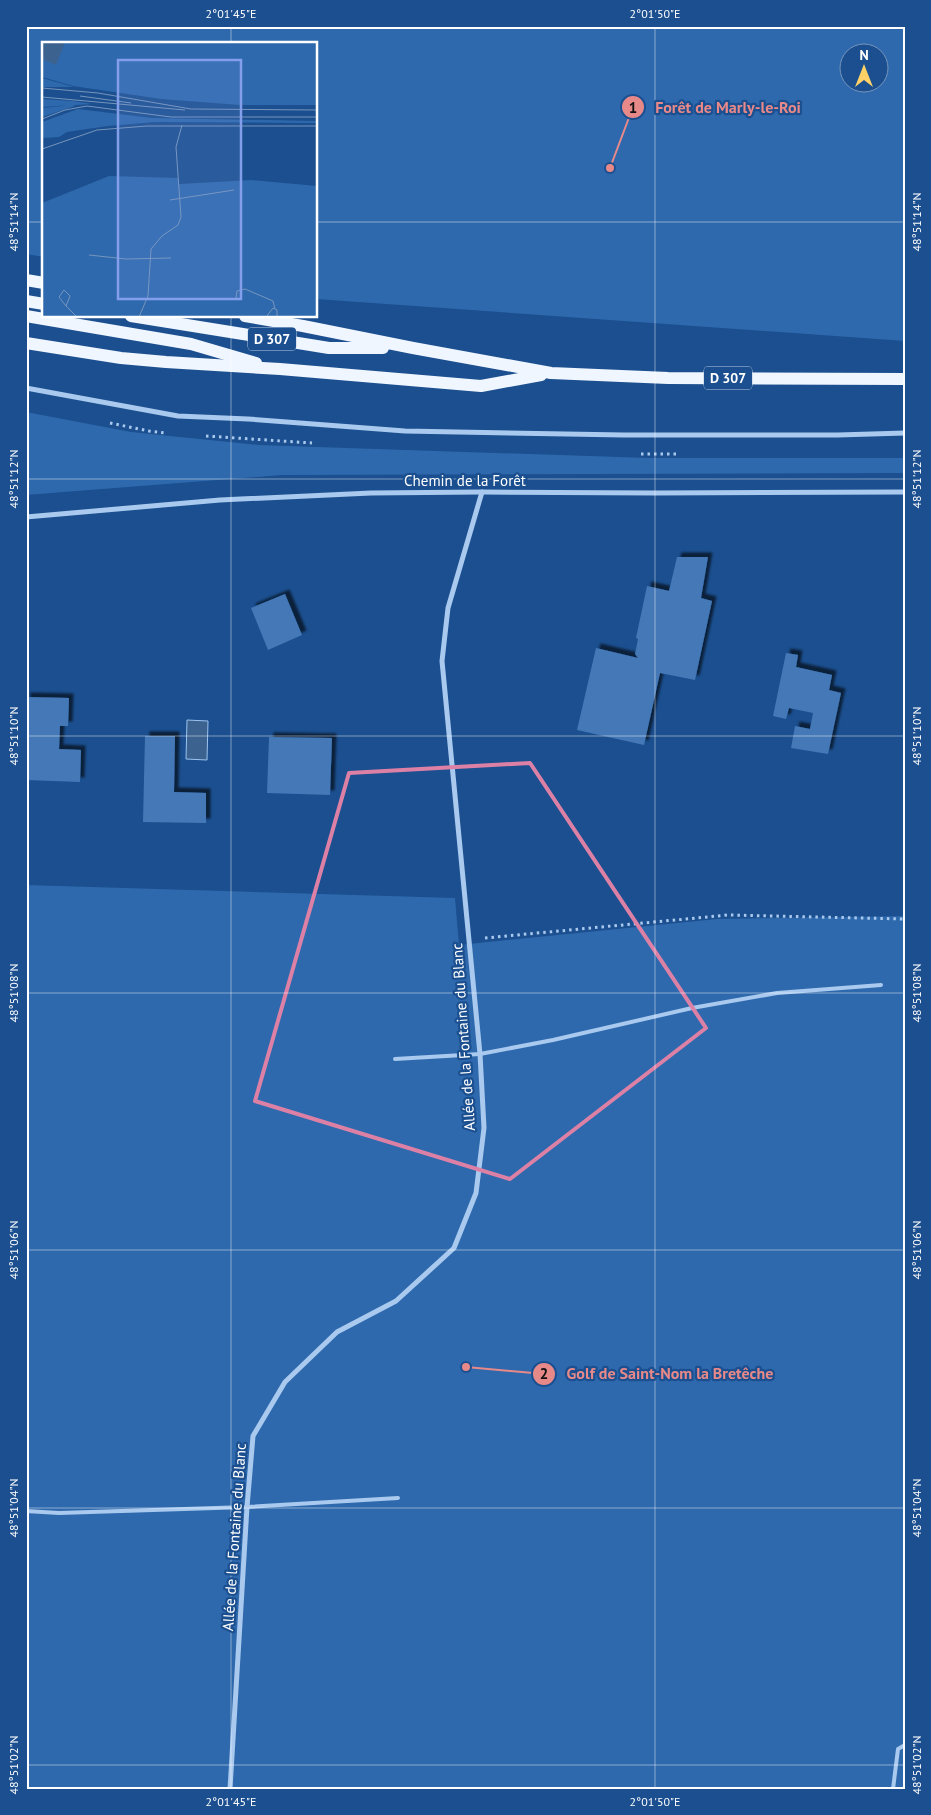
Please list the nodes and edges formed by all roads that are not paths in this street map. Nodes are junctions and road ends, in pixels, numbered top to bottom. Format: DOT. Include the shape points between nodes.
graph roads {
  1 [pos="26,280"];
  2 [pos="42,283"];
  3 [pos="26,302"];
  4 [pos="42,304"];
  5 [pos="26,316"];
  6 [pos="143,318"];
  7 [pos="257,318"];
  8 [pos="26,343"];
  9 [pos="413,348"];
  10 [pos="280,369"];
  11 [pos="551,374"];
  12 [pos="905,379"];
  13 [pos="26,388"];
  14 [pos="905,433"];
  15 [pos="482,492"];
  16 [pos="905,492"];
  17 [pos="26,517"];
  18 [pos="881,985"];
  19 [pos="480,1054"];
  20 [pos="395,1059"];
  21 [pos="398,1498"];
  22 [pos="247,1507"];
  23 [pos="26,1510"];
  24 [pos="905,1745"];
  25 [pos="230,1789"];
  26 [pos="893,1789"];
  1 -- 2 [label="main road"];
  3 -- 4 [label="main road"];
  5 -- 10 [label="main road, D 307" via="191,344"];
  6 -- 9 [label="main road, D 307" via="330,348"];
  7 -- 9 [label="main road"];
  8 -- 10 [label="main road" via="121,358"];
  9 -- 11 [label="main road, D 307"];
  10 -- 11 [label="main road, D 307" via="481,386"];
  11 -- 12 [label="main road, D 307"];
  13 -- 14 [label="street" via="178,416 405,431 624,435"];
  15 -- 16 [label="street, Chemin de la Forêt"];
  15 -- 17 [label="street, Chemin de la Forêt" via="220,500"];
  15 -- 19 [label="street, Allée de la Fontaine du Blanc" via="448,608 442,661"];
  18 -- 19 [label="lane" via="777,993"];
  19 -- 20 [label="lane"];
  19 -- 22 [label="street, Allée de la Fontaine du Blanc" via="484,1128 476,1193 454,1248 396,1301 337,1332 284,1382 253,1436"];
  21 -- 22 [label="lane"];
  22 -- 23 [label="lane" via="59,1513"];
  22 -- 25 [label="street, Allée de la Fontaine du Blanc"];
  24 -- 26 [label="lane" via="898,1749"];
}
